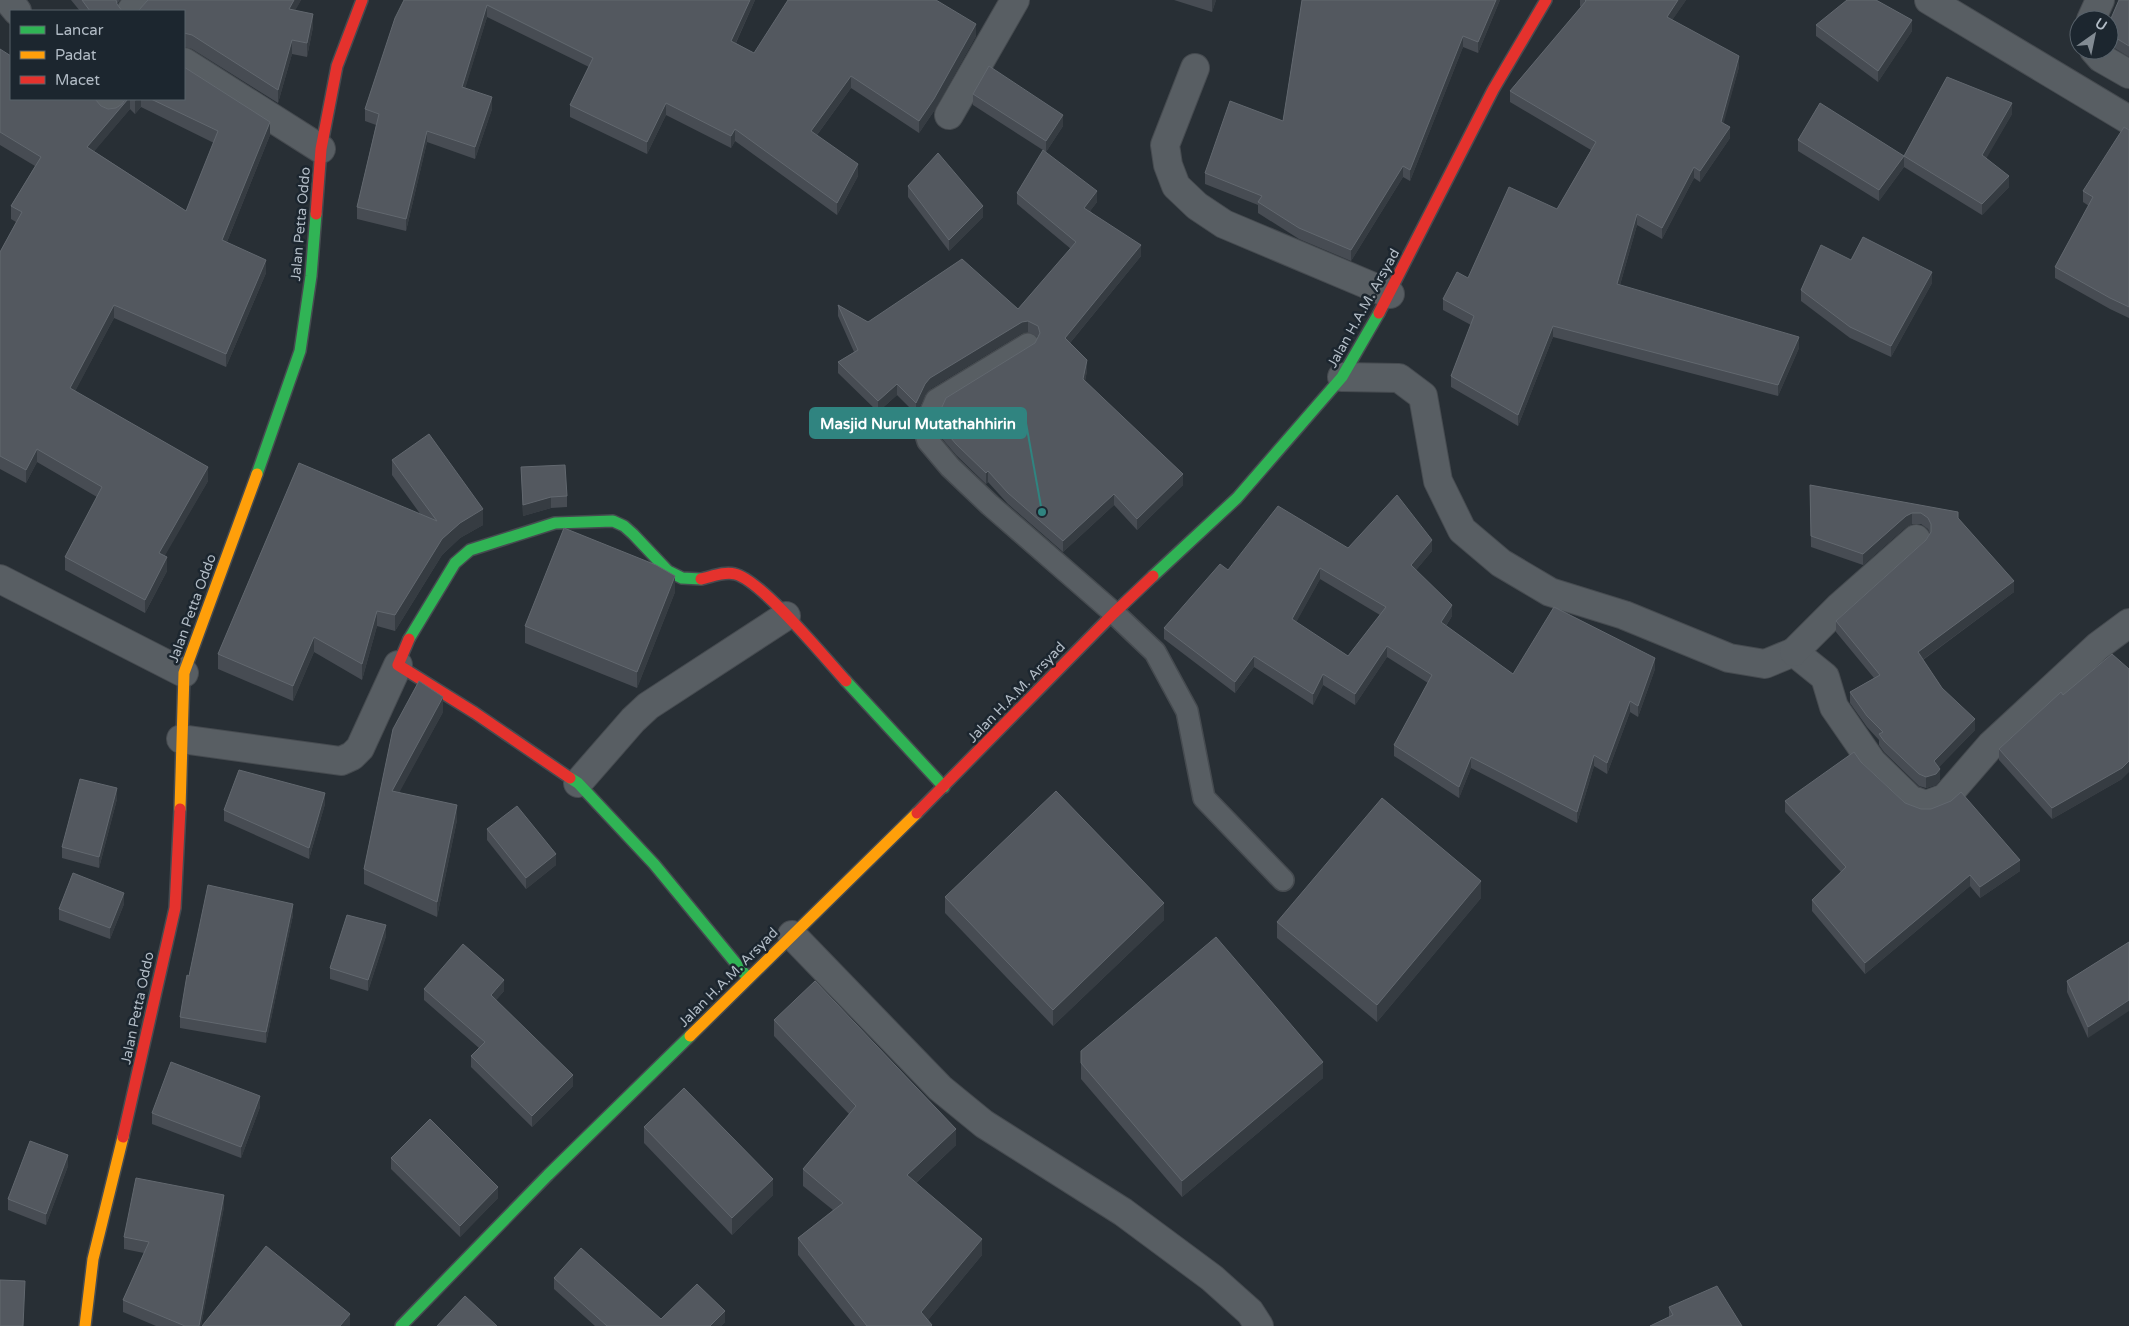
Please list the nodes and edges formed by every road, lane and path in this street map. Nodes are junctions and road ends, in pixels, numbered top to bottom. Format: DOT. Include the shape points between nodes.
graph roads {
  1 [pos="8,0"];
  2 [pos="362,0"];
  3 [pos="1015,0"];
  4 [pos="1546,0"];
  5 [pos="1929,0"];
  6 [pos="16,10"];
  7 [pos="2104,60"];
  8 [pos="185,63"];
  9 [pos="1195,68"];
  10 [pos="2129,74"];
  11 [pos="949,114"];
  12 [pos="2129,120"];
  13 [pos="321,149"];
  14 [pos="1390,294"];
  15 [pos="1028,344"];
  16 [pos="1342,377"];
  17 [pos="1916,539"];
  18 [pos="0,579"];
  19 [pos="1114,613"];
  20 [pos="786,616"];
  21 [pos="2129,623"];
  22 [pos="1794,652"];
  23 [pos="398,664"];
  24 [pos="184,673"];
  25 [pos="181,739"];
  26 [pos="578,783"];
  27 [pos="944,787"];
  28 [pos="1283,880"];
  29 [pos="792,935"];
  30 [pos="748,978"];
  31 [pos="85,1326"];
  32 [pos="401,1326"];
  33 [pos="1259,1326"];
  1 -- 6 [label="street"];
  2 -- 13 [label="main road, Jalan Petta Oddo" via="337,66"];
  3 -- 11 [label="street"];
  4 -- 14 [label="main road, Jalan H.A.M. Arsyad" via="1493,90"];
  5 -- 12 [label="street"];
  7 -- 10 [label="street"];
  8 -- 13 [label="street"];
  9 -- 14 [label="street" via="1165,146 1176,186 1224,224"];
  13 -- 24 [label="main road, Jalan Petta Oddo" via="311,276 300,352"];
  14 -- 16 [label="main road, Jalan H.A.M. Arsyad"];
  15 -- 19 [label="lane" via="936,400 924,428 928,441 990,505"];
  16 -- 19 [label="main road, Jalan H.A.M. Arsyad" via="1237,498"];
  16 -- 22 [label="street" via="1399,378 1423,396 1438,481 1462,530 1501,563 1550,592 1624,615 1729,658 1766,664"];
  17 -- 22 [label="street"];
  18 -- 24 [label="street"];
  19 -- 27 [label="main road, Jalan H.A.M. Arsyad"];
  19 -- 28 [label="lane" via="1155,652 1187,711 1204,798"];
  20 -- 23 [label="main road" via="739,575 730,573 691,581 675,576 619,523 555,523 470,550 455,563 408,640"];
  20 -- 26 [label="street" via="648,706"];
  20 -- 27 [label="main road"];
  21 -- 22 [label="street" via="2098,646 1991,745 1945,798 1926,806 1910,799 1872,762 1834,707 1825,677"];
  23 -- 25 [label="street" via="360,748 341,761"];
  23 -- 26 [label="main road"];
  24 -- 25 [label="main road, Jalan Petta Oddo"];
  25 -- 31 [label="main road, Jalan Petta Oddo" via="175,908 93,1259"];
  26 -- 30 [label="main road" via="654,864"];
  27 -- 29 [label="main road, Jalan H.A.M. Arsyad"];
  29 -- 30 [label="main road, Jalan H.A.M. Arsyad"];
  29 -- 33 [label="street" via="940,1088 984,1124 1123,1212 1212,1278 1250,1312"];
  30 -- 32 [label="main road, Jalan H.A.M. Arsyad" via="548,1175"];
}
